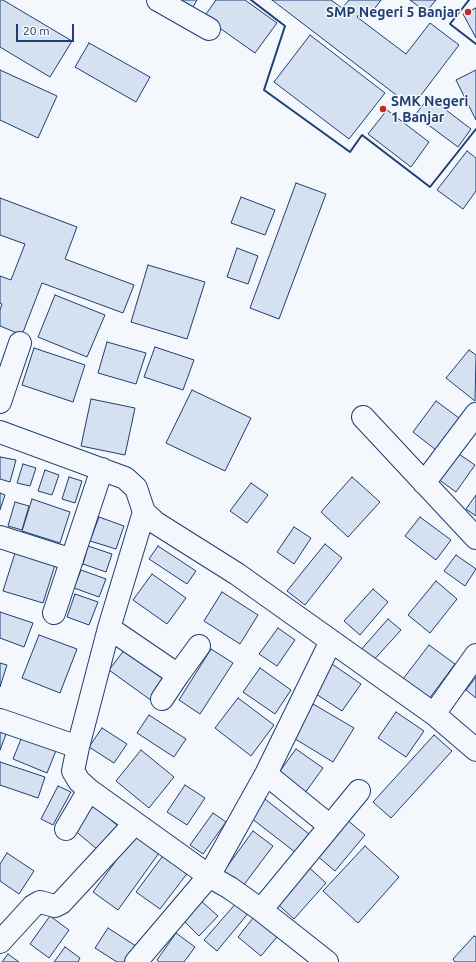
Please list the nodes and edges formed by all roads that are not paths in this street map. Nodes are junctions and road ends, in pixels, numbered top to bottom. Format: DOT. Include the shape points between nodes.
graph roads {
  1 [pos="158,0"];
  2 [pos="209,29"];
  3 [pos="20,343"];
  4 [pos="0,402"];
  5 [pos="476,414"];
  6 [pos="364,417"];
  7 [pos="0,432"];
  8 [pos="102,470"];
  9 [pos="424,483"];
  10 [pos="144,512"];
  11 [pos="0,537"];
  12 [pos="476,538"];
  13 [pos="72,560"];
  14 [pos="54,613"];
  15 [pos="109,628"];
  16 [pos="331,641"];
  17 [pos="199,646"];
  18 [pos="476,655"];
  19 [pos="178,675"];
  20 [pos="162,699"];
  21 [pos="434,714"];
  22 [pos="0,720"];
  23 [pos="78,747"];
  24 [pos="476,750"];
  25 [pos="266,774"];
  26 [pos="89,790"];
  27 [pos="359,791"];
  28 [pos="135,823"];
  29 [pos="330,826"];
  30 [pos="66,829"];
  31 [pos="208,876"];
  32 [pos="261,910"];
  33 [pos="0,942"];
  34 [pos="136,962"];
  35 [pos="327,962"];
  1 -- 2 [label="street"];
  3 -- 4 [label="street"];
  5 -- 9 [label="street"];
  6 -- 9 [label="street"];
  7 -- 8 [label="street"];
  8 -- 10 [label="street" via="125,478 136,488"];
  8 -- 13 [label="street"];
  9 -- 12 [label="street"];
  10 -- 15 [label="street"];
  10 -- 16 [label="street" via="156,523 237,574"];
  11 -- 13 [label="street"];
  13 -- 14 [label="street"];
  15 -- 19 [label="street"];
  15 -- 23 [label="street"];
  16 -- 21 [label="street"];
  16 -- 25 [label="street"];
  17 -- 19 [label="street"];
  18 -- 21 [label="street"];
  19 -- 20 [label="street"];
  21 -- 24 [label="street"];
  22 -- 23 [label="street"];
  23 -- 26 [label="street" via="73,771 79,782"];
  25 -- 29 [label="street"];
  25 -- 31 [label="street"];
  26 -- 28 [label="street"];
  26 -- 30 [label="street"];
  27 -- 29 [label="street"];
  28 -- 31 [label="street"];
  28 -- 33 [label="street" via="61,903 55,906 40,902 33,906"];
  29 -- 32 [label="street"];
  31 -- 32 [label="street"];
  31 -- 34 [label="street"];
  32 -- 35 [label="street"];
}
